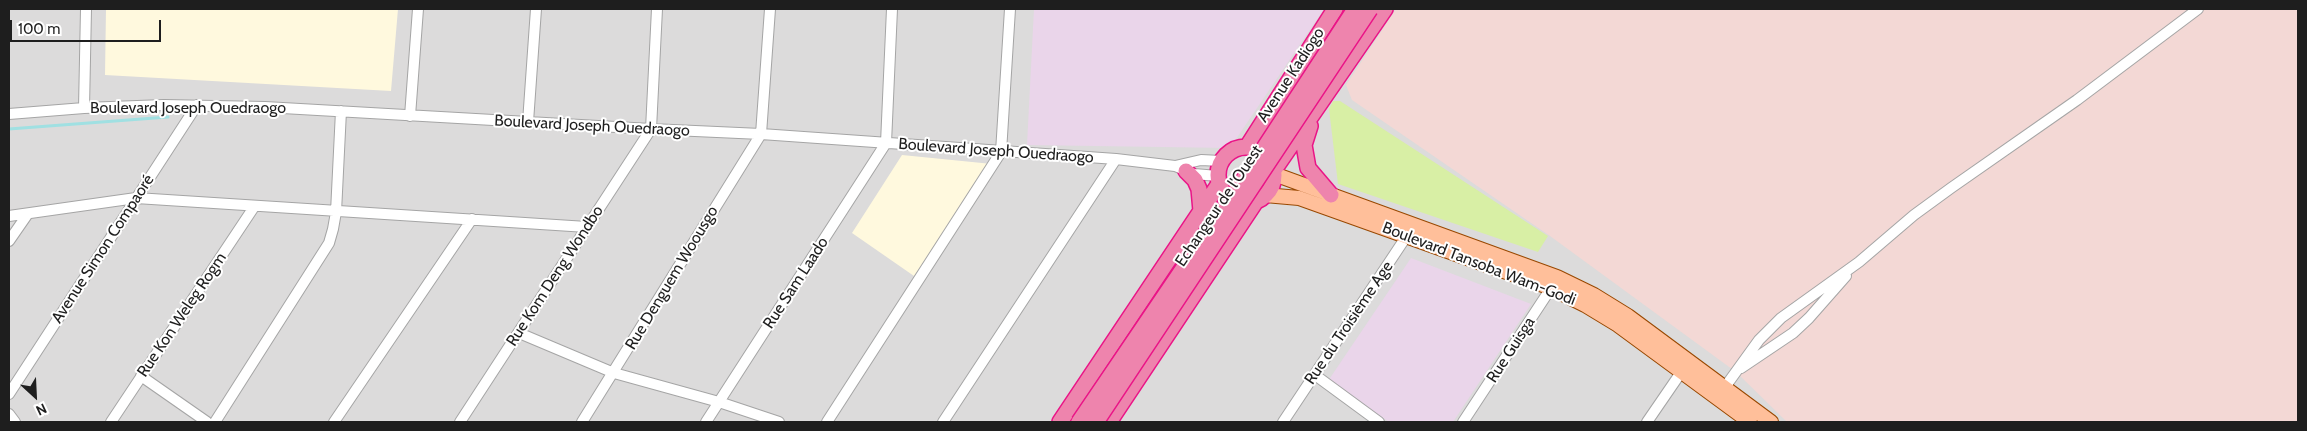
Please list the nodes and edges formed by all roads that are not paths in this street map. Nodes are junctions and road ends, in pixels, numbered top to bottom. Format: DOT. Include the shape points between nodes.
graph roads {
  1 [pos="86,9"];
  2 [pos="418,9"];
  3 [pos="536,9"];
  4 [pos="656,9"];
  5 [pos="770,9"];
  6 [pos="892,9"];
  7 [pos="1010,9"];
  8 [pos="1335,9"];
  9 [pos="1355,9"];
  10 [pos="1370,9"];
  11 [pos="1385,9"];
  12 [pos="2198,9"];
  13 [pos="197,105"];
  14 [pos="84,108"];
  15 [pos="341,111"];
  16 [pos="1313,112"];
  17 [pos="9,114"];
  18 [pos="410,116"];
  19 [pos="528,122"];
  20 [pos="651,130"];
  21 [pos="761,134"];
  22 [pos="886,144"];
  23 [pos="1247,146"];
  24 [pos="1001,152"];
  25 [pos="1116,159"];
  26 [pos="1181,168"];
  27 [pos="1274,172"];
  28 [pos="1220,173"];
  29 [pos="1240,185"];
  30 [pos="1330,195"];
  31 [pos="136,198"];
  32 [pos="1260,198"];
  33 [pos="254,207"];
  34 [pos="1201,211"];
  35 [pos="336,212"];
  36 [pos="27,215"];
  37 [pos="9,216"];
  38 [pos="472,219"];
  39 [pos="1415,224"];
  40 [pos="587,227"];
  41 [pos="1406,237"];
  42 [pos="9,241"];
  43 [pos="1859,262"];
  44 [pos="1554,283"];
  45 [pos="519,333"];
  46 [pos="1682,371"];
  47 [pos="1736,372"];
  48 [pos="614,374"];
  49 [pos="1315,375"];
  50 [pos="141,376"];
  51 [pos="1725,387"];
  52 [pos="9,394"];
  53 [pos="719,402"];
  54 [pos="9,414"];
  55 [pos="217,419"];
  56 [pos="15,422"];
  57 [pos="111,422"];
  58 [pos="207,422"];
  59 [pos="227,422"];
  60 [pos="334,422"];
  61 [pos="460,422"];
  62 [pos="582,422"];
  63 [pos="706,422"];
  64 [pos="779,422"];
  65 [pos="828,422"];
  66 [pos="943,422"];
  67 [pos="1060,422"];
  68 [pos="1079,422"];
  69 [pos="1096,422"];
  70 [pos="1109,422"];
  71 [pos="1283,422"];
  72 [pos="1379,422"];
  73 [pos="1463,422"];
  74 [pos="1647,422"];
  75 [pos="1750,422"];
  76 [pos="1771,422"];
  1 -- 14 [label="street"];
  2 -- 18 [label="street"];
  3 -- 19 [label="street"];
  4 -- 20 [label="street"];
  5 -- 21 [label="street"];
  6 -- 22 [label="street"];
  7 -- 24 [label="street"];
  8 -- 23 [label="highway"];
  9 -- 29 [label="highway, Avenue Kadiogo, bridge"];
  10 -- 69 [label="highway, Echangeur de l'Ouest, bridge"];
  11 -- 16 [label="highway"];
  12 -- 43 [label="street" via="2077,100 1921,210"];
  13 -- 14 [label="street, Boulevard Joseph Ouedraogo"];
  13 -- 15 [label="street, Boulevard Joseph Ouedraogo"];
  13 -- 31 [label="street, Avenue Simon Compaoré"];
  14 -- 17 [label="street, Boulevard Joseph Ouedraogo"];
  15 -- 18 [label="street, Boulevard Joseph Ouedraogo"];
  15 -- 35 [label="street"];
  16 -- 27 [label="highway"];
  16 -- 30 [label="highway" via="1304,145 1305,156 1308,168"];
  18 -- 19 [label="street, Boulevard Joseph Ouedraogo"];
  19 -- 20 [label="street, Boulevard Joseph Ouedraogo"];
  20 -- 21 [label="street, Boulevard Joseph Ouedraogo"];
  20 -- 40 [label="street, Rue Kom Deng Wondbo"];
  21 -- 22 [label="street, Boulevard Joseph Ouedraogo"];
  21 -- 48 [label="street, Rue Denguem Woousgo"];
  22 -- 24 [label="street, Boulevard Joseph Ouedraogo"];
  22 -- 53 [label="street, Rue Sam Laado"];
  23 -- 27 [label="highway" via="1265,153"];
  23 -- 28 [label="highway" via="1232,150"];
  24 -- 25 [label="street, Boulevard Joseph Ouedraogo"];
  24 -- 65 [label="street"];
  25 -- 26 [label="street, Boulevard Joseph Ouedraogo"];
  25 -- 66 [label="street"];
  26 -- 28 [label="street, Boulevard Joseph Ouedraogo" via="1201,175"];
  26 -- 28 [label="street, Boulevard Joseph Ouedraogo" via="1201,160"];
  26 -- 34 [label="highway" via="1195,180"];
  27 -- 30 [label="main road, Boulevard Tansoba Wam-Godi"];
  27 -- 32 [label="highway" via="1272,186"];
  28 -- 32 [label="highway" via="1230,198 1247,203"];
  28 -- 34 [label="highway"];
  29 -- 68 [label="highway, Echangeur de l'Ouest, bridge"];
  30 -- 39 [label="main road, Boulevard Tansoba Wam-Godi"];
  31 -- 33 [label="street"];
  31 -- 36 [label="street"];
  31 -- 52 [label="street, Avenue Simon Compaoré"];
  32 -- 41 [label="main road, Boulevard Tansoba Wam-Godi" via="1299,198"];
  32 -- 70 [label="highway"];
  33 -- 35 [label="street"];
  33 -- 50 [label="street, Rue Kon Weleg Rogm"];
  34 -- 67 [label="highway"];
  35 -- 38 [label="street"];
  35 -- 55 [label="street" via="334,230 322,256"];
  36 -- 37 [label="street"];
  36 -- 42 [label="street"];
  38 -- 40 [label="street"];
  38 -- 60 [label="street"];
  39 -- 41 [label="street, Rue du Troisième Age"];
  39 -- 44 [label="main road, Boulevard Tansoba Wam-Godi"];
  40 -- 45 [label="street, Rue Kom Deng Wondbo"];
  41 -- 44 [label="main road, Boulevard Tansoba Wam-Godi"];
  41 -- 49 [label="street, Rue du Troisième Age"];
  43 -- 47 [label="street" via="1793,334"];
  43 -- 47 [label="street" via="1781,318 1759,340"];
  44 -- 46 [label="main road, Boulevard Tansoba Wam-Godi"];
  44 -- 51 [label="main road, Boulevard Tansoba Wam-Godi" via="1594,295"];
  44 -- 73 [label="street, Rue Guisga"];
  45 -- 48 [label="street"];
  45 -- 61 [label="street, Rue Kom Deng Wondbo"];
  46 -- 74 [label="street"];
  46 -- 75 [label="main road, Boulevard Tansoba Wam-Godi"];
  47 -- 51 [label="street"];
  48 -- 53 [label="street"];
  48 -- 62 [label="street, Rue Denguem Woousgo"];
  49 -- 71 [label="street, Rue du Troisième Age"];
  49 -- 72 [label="street"];
  50 -- 57 [label="street, Rue Kon Weleg Rogm"];
  50 -- 58 [label="street"];
  51 -- 76 [label="main road, Boulevard Tansoba Wam-Godi"];
  53 -- 63 [label="street, Rue Sam Laado"];
  53 -- 64 [label="street"];
  54 -- 56 [label="street"];
  55 -- 59 [label="street"];
}
